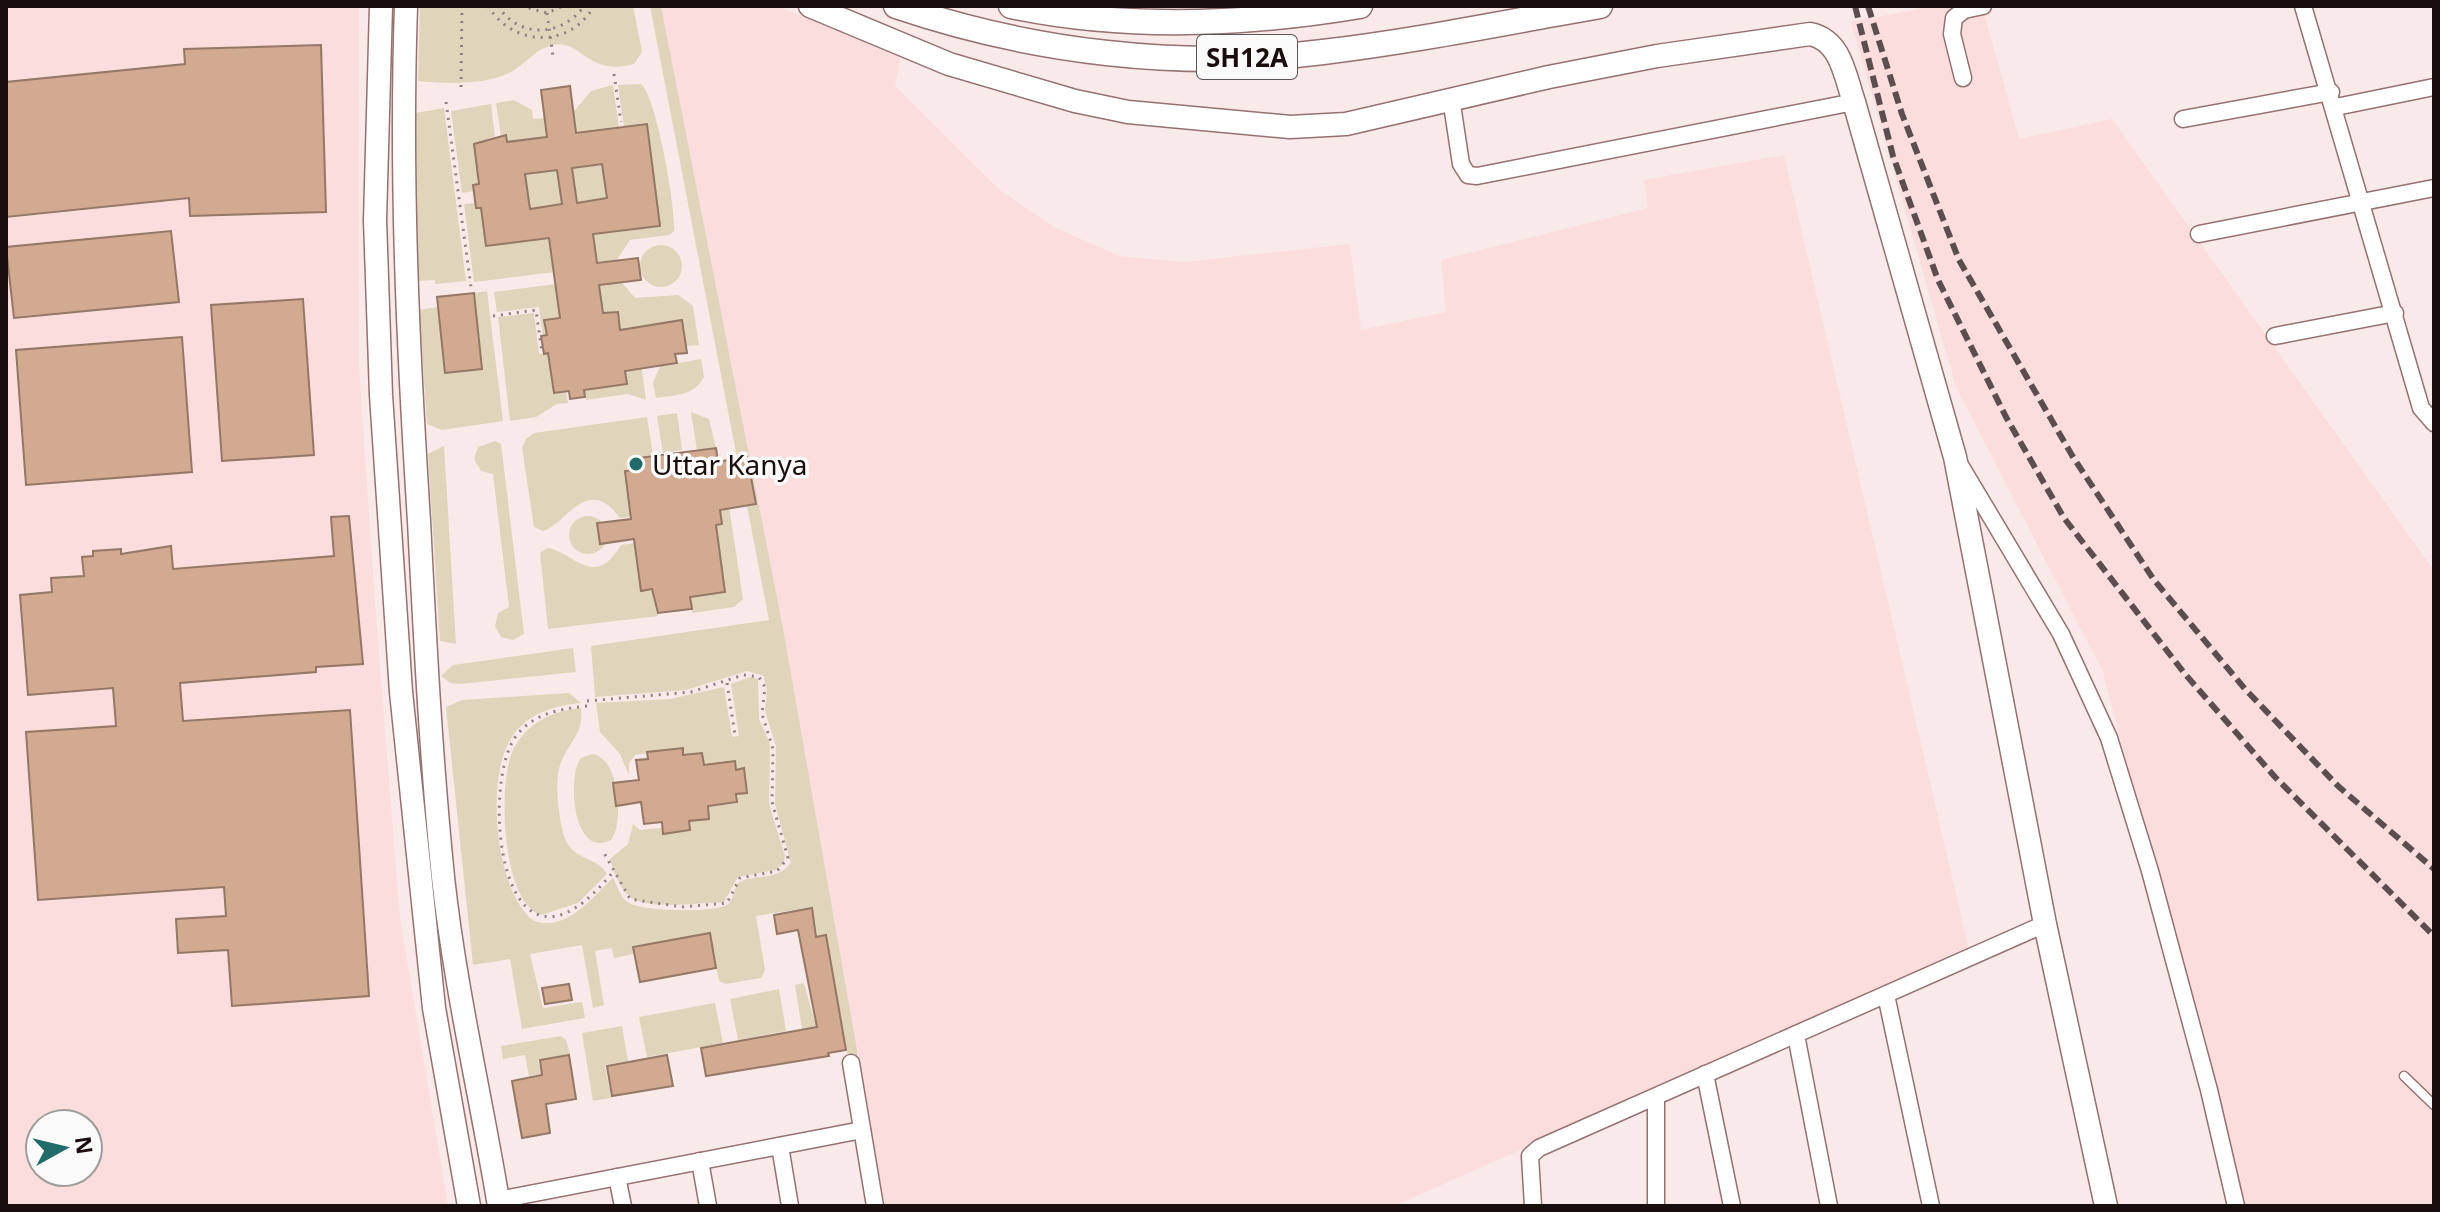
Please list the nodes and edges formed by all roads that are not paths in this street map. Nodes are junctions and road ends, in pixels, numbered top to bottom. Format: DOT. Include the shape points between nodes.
graph roads {
  1 [pos="381,6"];
  2 [pos="406,6"];
  3 [pos="810,6"];
  4 [pos="896,6"];
  5 [pos="1011,6"];
  6 [pos="1360,6"];
  7 [pos="1600,6"];
  8 [pos="1983,6"];
  9 [pos="2303,6"];
  10 [pos="1963,78"];
  11 [pos="2434,87"];
  12 [pos="378,93"];
  13 [pos="403,94"];
  14 [pos="1451,98"];
  15 [pos="2334,100"];
  16 [pos="1854,102"];
  17 [pos="2183,119"];
  18 [pos="2434,188"];
  19 [pos="2364,202"];
  20 [pos="2199,234"];
  21 [pos="2395,313"];
  22 [pos="2275,336"];
  23 [pos="2434,423"];
  24 [pos="1955,457"];
  25 [pos="420,551"];
  26 [pos="392,554"];
  27 [pos="2045,924"];
  28 [pos="1886,995"];
  29 [pos="1796,1035"];
  30 [pos="851,1063"];
  31 [pos="1705,1074"];
  32 [pos="2404,1076"];
  33 [pos="1656,1097"];
  34 [pos="2434,1105"];
  35 [pos="862,1130"];
  36 [pos="780,1146"];
  37 [pos="700,1161"];
  38 [pos="617,1177"];
  39 [pos="533,1200"];
  40 [pos="498,1203"];
  41 [pos="469,1206"];
  42 [pos="623,1206"];
  43 [pos="708,1206"];
  44 [pos="790,1206"];
  45 [pos="875,1206"];
  46 [pos="1533,1206"];
  47 [pos="1656,1206"];
  48 [pos="1732,1206"];
  49 [pos="1829,1206"];
  50 [pos="1931,1206"];
  51 [pos="2106,1206"];
  52 [pos="2236,1206"];
  1 -- 12 [label="street"];
  2 -- 13 [label="street"];
  3 -- 14 [label="street" via="949,64 1128,112 1319,127 1407,112"];
  4 -- 7 [label="main road, SH12A" via="937,20 1091,52 1209,58 1322,53"];
  5 -- 6 [label="main road, SH12A" via="1166,22 1286,17"];
  8 -- 10 [label="street" via="1954,18 1952,34"];
  9 -- 15 [label="street"];
  11 -- 15 [label="street"];
  12 -- 13 [label="street"];
  12 -- 26 [label="street" via="376,236"];
  13 -- 25 [label="street" via="406,295"];
  14 -- 16 [label="street" via="1657,56 1810,34 1824,37 1835,50"];
  14 -- 16 [label="street" via="1461,164 1468,175 1477,176"];
  15 -- 17 [label="street"];
  15 -- 19 [label="street"];
  16 -- 24 [label="street"];
  18 -- 19 [label="street"];
  19 -- 20 [label="street"];
  19 -- 21 [label="street"];
  21 -- 22 [label="street"];
  21 -- 23 [label="street" via="2421,408"];
  24 -- 27 [label="street"];
  24 -- 52 [label="street" via="2061,634 2109,738 2158,900"];
  25 -- 26 [label="street"];
  25 -- 40 [label="street" via="444,880"];
  26 -- 41 [label="street" via="434,1008"];
  27 -- 28 [label="street"];
  27 -- 51 [label="street"];
  28 -- 29 [label="street"];
  28 -- 50 [label="street"];
  29 -- 31 [label="street"];
  29 -- 49 [label="street"];
  30 -- 35 [label="street"];
  31 -- 33 [label="street"];
  31 -- 48 [label="street"];
  32 -- 34 [label="lane"];
  33 -- 46 [label="street" via="1539,1148 1530,1156"];
  33 -- 47 [label="street"];
  35 -- 36 [label="street"];
  35 -- 45 [label="street"];
  36 -- 37 [label="street"];
  36 -- 44 [label="street"];
  37 -- 38 [label="street"];
  37 -- 43 [label="street"];
  38 -- 39 [label="street"];
  38 -- 42 [label="street"];
  39 -- 40 [label="street"];
}
